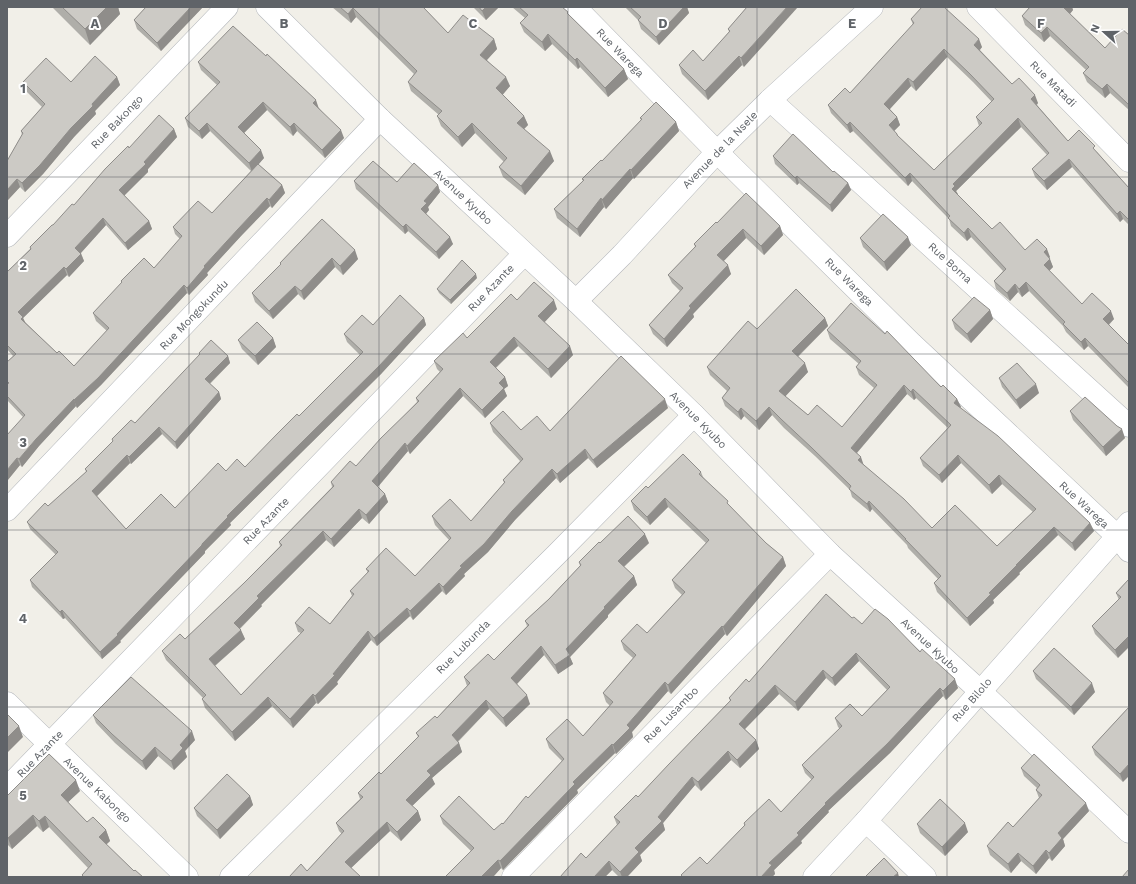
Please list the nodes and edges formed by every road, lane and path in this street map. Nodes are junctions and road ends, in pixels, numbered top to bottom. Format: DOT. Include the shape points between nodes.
graph roads {
  1 [pos="227,7"];
  2 [pos="267,7"];
  3 [pos="575,7"];
  4 [pos="978,7"];
  5 [pos="869,8"];
  6 [pos="770,100"];
  7 [pos="380,119"];
  8 [pos="717,152"];
  9 [pos="1129,160"];
  10 [pos="7,236"];
  11 [pos="524,254"];
  12 [pos="576,301"];
  13 [pos="694,415"];
  14 [pos="1129,426"];
  15 [pos="7,510"];
  16 [pos="1125,536"];
  17 [pos="830,554"];
  18 [pos="980,691"];
  19 [pos="7,703"];
  20 [pos="50,744"];
  21 [pos="7,788"];
  22 [pos="866,821"];
  23 [pos="1129,832"];
  24 [pos="187,877"];
  25 [pos="231,877"];
  26 [pos="513,877"];
  27 [pos="814,877"];
  28 [pos="925,877"];
  1 -- 10 [label="street, Rue Bakongo"];
  2 -- 7 [label="street, Avenue Kyubo"];
  3 -- 8 [label="street, Rue Warega"];
  4 -- 9 [label="street, Rue Matadi"];
  5 -- 6 [label="street, Avenue de la Nsele"];
  6 -- 8 [label="street, Avenue de la Nsele"];
  6 -- 14 [label="street, Rue Boma"];
  7 -- 11 [label="street, Avenue Kyubo"];
  7 -- 15 [label="street, Rue Mongokundu"];
  8 -- 12 [label="street, Avenue de la Nsele"];
  8 -- 16 [label="street, Rue Warega" via="912,344"];
  11 -- 12 [label="street, Avenue Kyubo"];
  11 -- 20 [label="street, Rue Azante"];
  12 -- 13 [label="street, Avenue Kyubo"];
  13 -- 17 [label="street, Avenue Kyubo"];
  13 -- 25 [label="street, Rue Lubunda" via="556,556"];
  16 -- 18 [label="street, Rue Bilolo"];
  17 -- 18 [label="street, Avenue Kyubo"];
  17 -- 26 [label="street, Rue Lusambo"];
  18 -- 22 [label="street, Rue Bilolo"];
  18 -- 23 [label="street, Avenue Kyubo"];
  19 -- 20 [label="street, Avenue Kabongo"];
  20 -- 21 [label="street, Rue Azante"];
  20 -- 24 [label="street, Avenue Kabongo"];
  22 -- 27 [label="street, Rue Bilolo"];
  22 -- 28 [label="street"];
}
